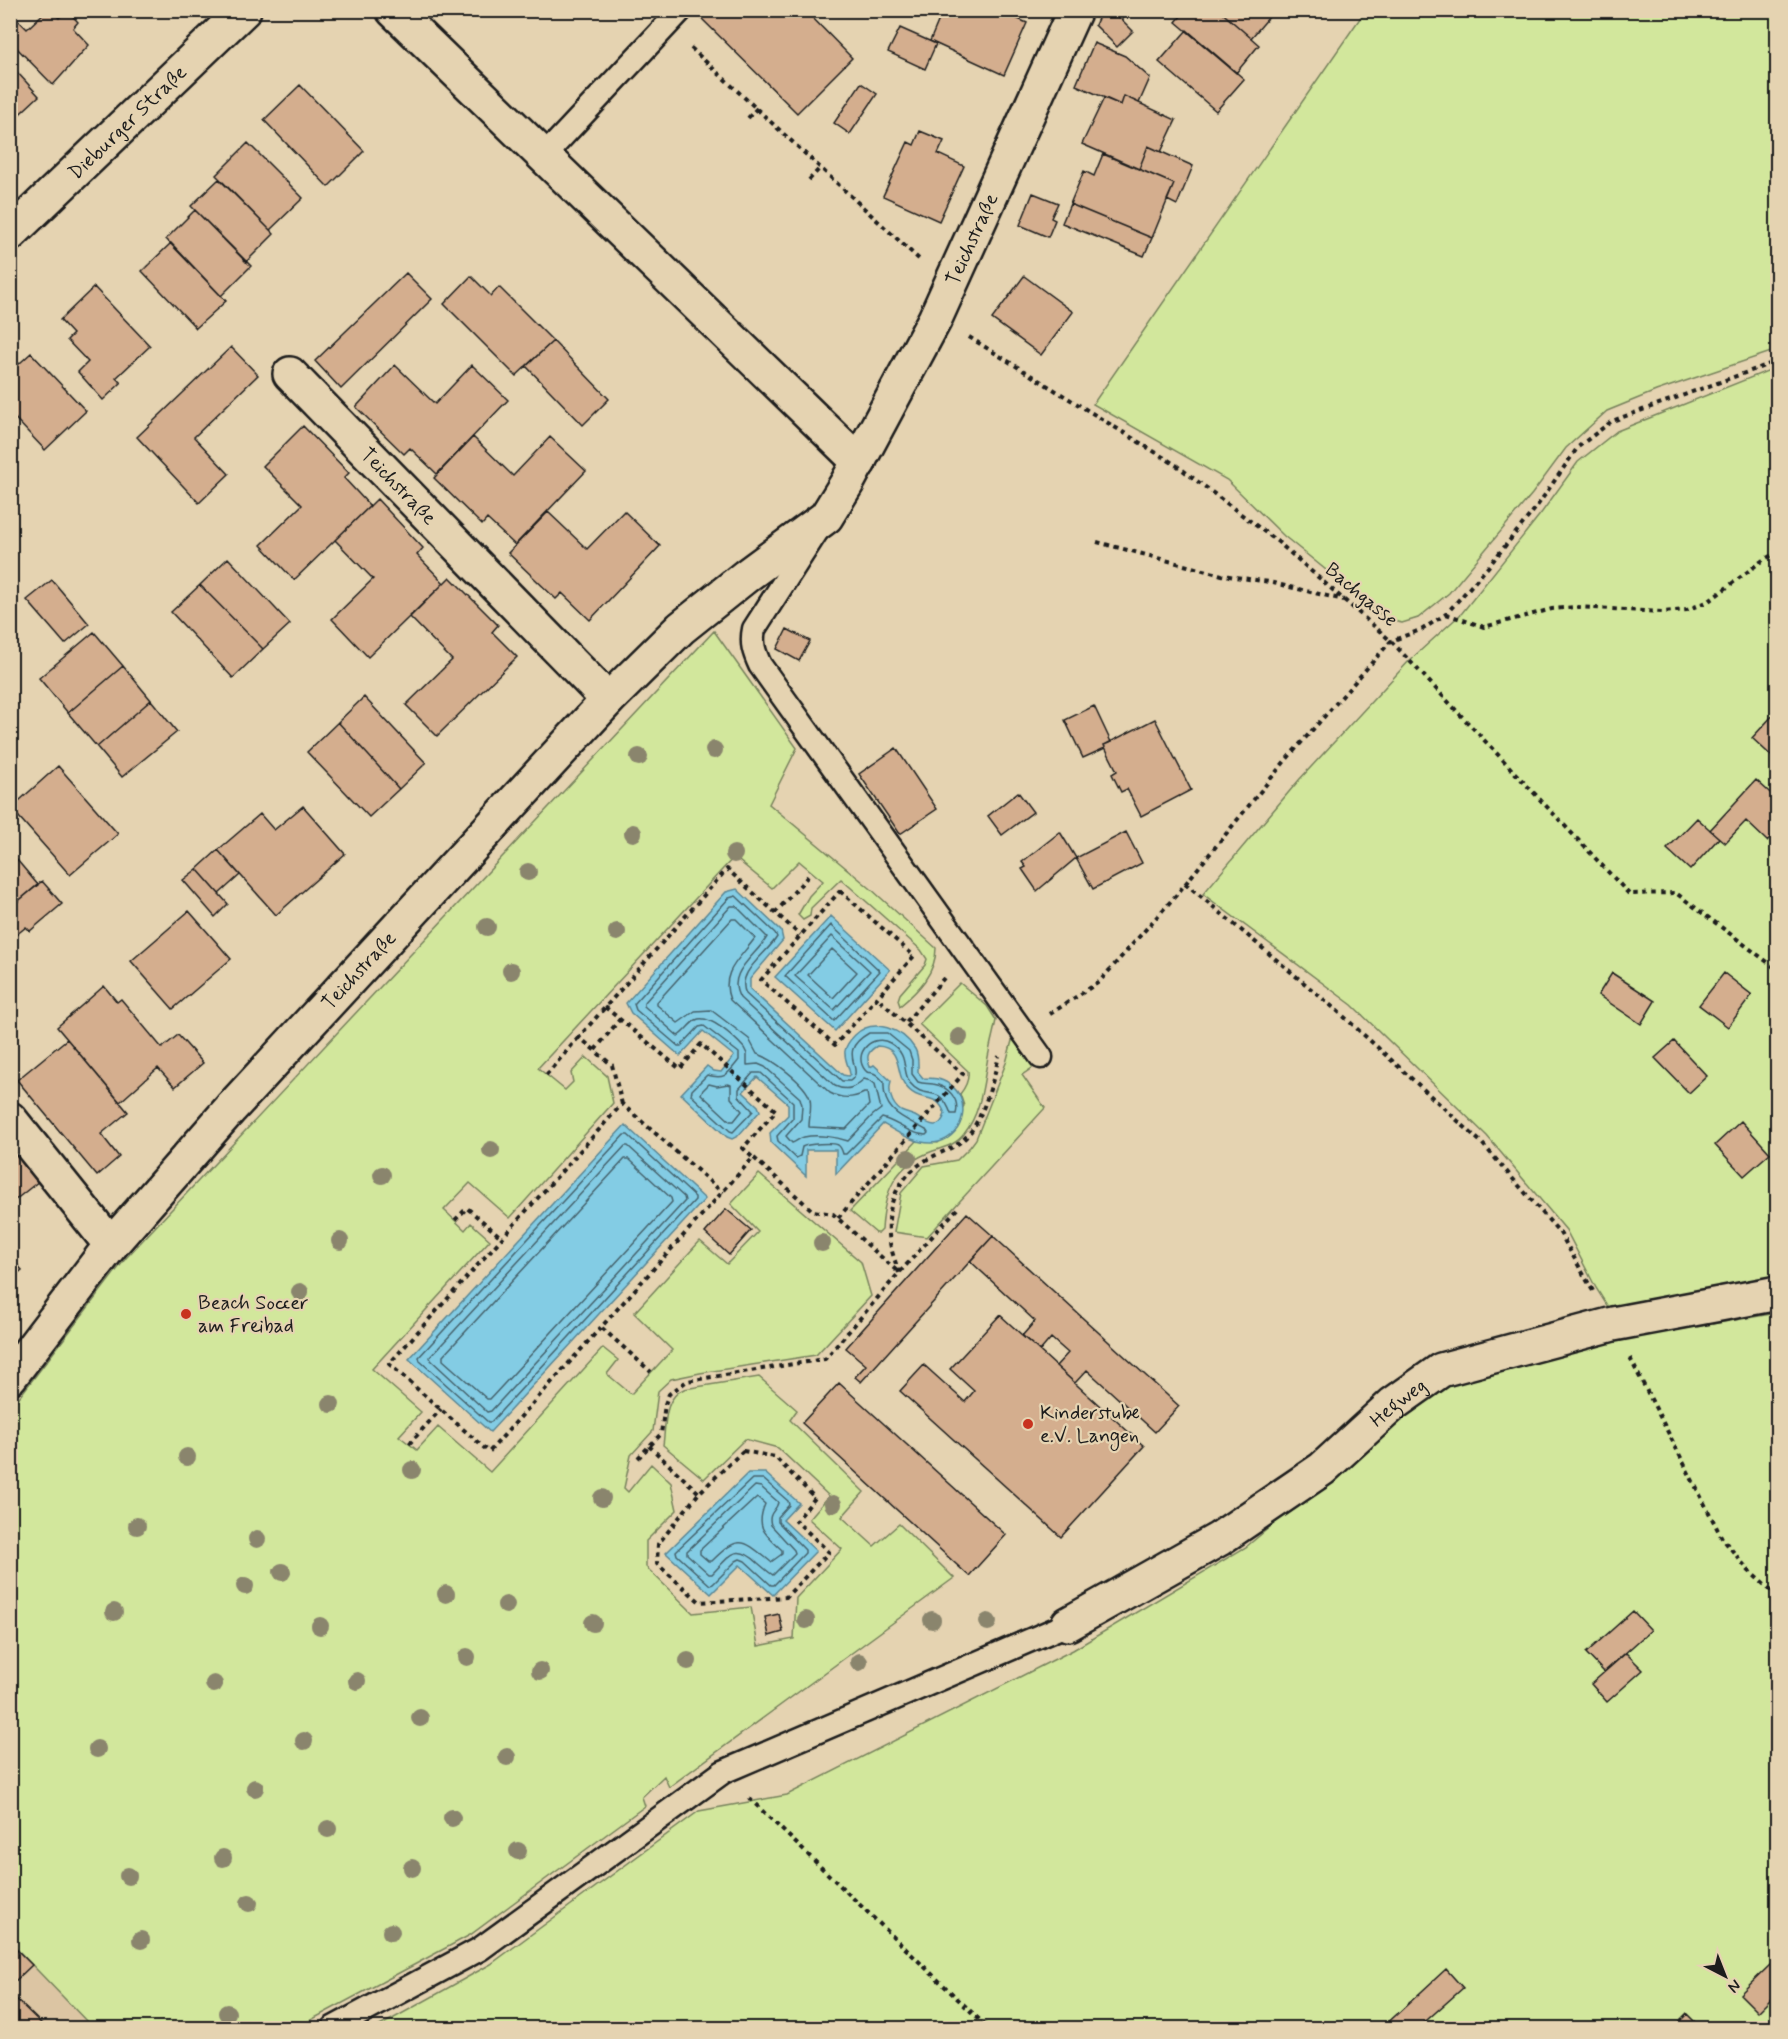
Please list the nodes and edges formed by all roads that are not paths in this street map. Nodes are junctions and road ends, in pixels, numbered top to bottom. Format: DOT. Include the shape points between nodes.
graph roads {
  1 [pos="244,10"];
  2 [pos="393,10"];
  3 [pos="1075,10"];
  4 [pos="674,18"];
  5 [pos="544,156"];
  6 [pos="10,234"];
  7 [pos="290,374"];
  8 [pos="859,462"];
  9 [pos="826,517"];
  10 [pos="608,700"];
  11 [pos="1041,1057"];
  12 [pos="10,1119"];
  13 [pos="111,1245"];
  14 [pos="1778,1293"];
  15 [pos="10,1377"];
  16 [pos="1068,1624"];
  17 [pos="333,2028"];
  1 -- 6 [label="street, Dieburger Straße"];
  2 -- 5 [label="street"];
  3 -- 8 [label="street, Teichstraße" via="935,319"];
  4 -- 5 [label="lane"];
  5 -- 8 [label="street"];
  7 -- 10 [label="street, Teichstraße"];
  8 -- 9 [label="street, Teichstraße"];
  9 -- 10 [label="street, Teichstraße" via="681,628"];
  9 -- 11 [label="lane" via="754,629 754,653"];
  10 -- 13 [label="street, Teichstraße" via="231,1108"];
  12 -- 13 [label="street"];
  13 -- 15 [label="street, Teichstraße"];
  14 -- 16 [label="street, Hegweg" via="1613,1324 1442,1370 1393,1404 1303,1482 1219,1539"];
  16 -- 17 [label="lane" via="723,1772 480,1948"];
}
